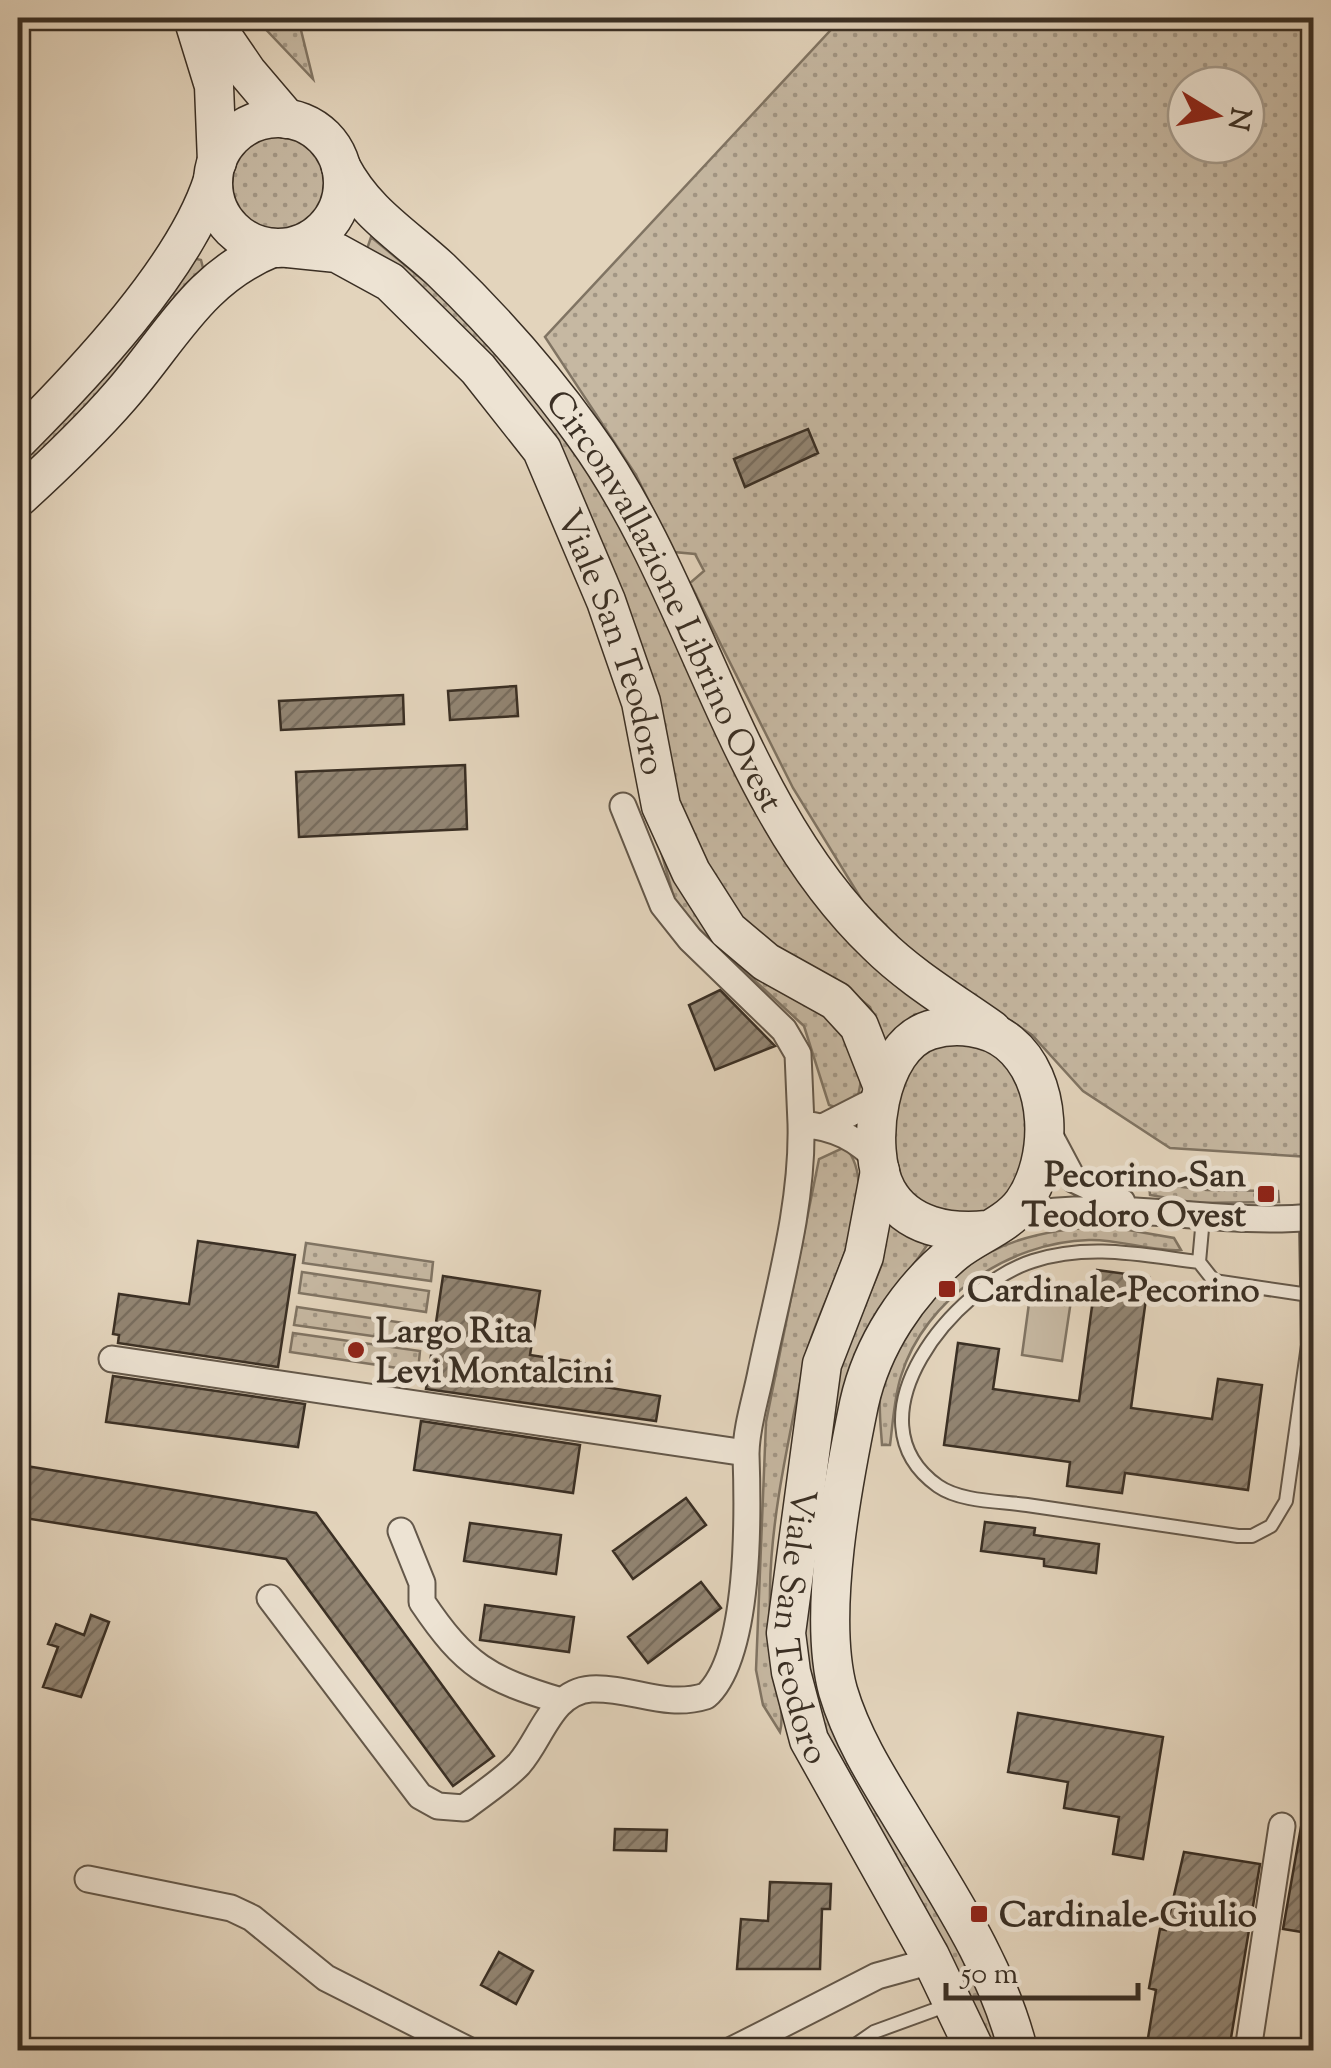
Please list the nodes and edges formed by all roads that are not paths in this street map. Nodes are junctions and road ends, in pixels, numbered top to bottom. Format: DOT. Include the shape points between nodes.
graph roads {
  1 [pos="193,18"];
  2 [pos="210,18"];
  3 [pos="288,119"];
  4 [pos="341,167"];
  5 [pos="215,171"];
  6 [pos="280,248"];
  7 [pos="18,440"];
  8 [pos="18,498"];
  9 [pos="623,806"];
  10 [pos="992,1030"];
  11 [pos="882,1092"];
  12 [pos="813,1125"];
  13 [pos="1044,1125"];
  14 [pos="880,1167"];
  15 [pos="1141,1208"];
  16 [pos="1310,1217"];
  17 [pos="1203,1218"];
  18 [pos="997,1224"];
  19 [pos="1198,1262"];
  20 [pos="1309,1296"];
  21 [pos="112,1359"];
  22 [pos="746,1453"];
  23 [pos="402,1531"];
  24 [pos="270,1598"];
  25 [pos="561,1701"];
  26 [pos="1282,1826"];
  27 [pos="88,1880"];
  28 [pos="930,1956"];
  29 [pos="955,2003"];
  30 [pos="468,2050"];
  31 [pos="732,2050"];
  32 [pos="848,2050"];
  33 [pos="974,2050"];
  34 [pos="1018,2050"];
  35 [pos="1248,2050"];
  1 -- 5 [label="main road" via="214,86"];
  2 -- 3 [label="main road"];
  3 -- 4 [label="main road" via="322,135"];
  3 -- 5 [label="main road" via="250,124 230,140"];
  4 -- 6 [label="main road" via="342,198 328,226"];
  4 -- 10 [label="main road, Circonvallazione Librino Ovest" via="364,205 508,337 587,437 642,530 784,823 840,902 878,946"];
  5 -- 6 [label="main road" via="218,208 234,231"];
  5 -- 7 [label="main road" via="180,247 85,368"];
  6 -- 8 [label="main road" via="217,278 123,394"];
  6 -- 11 [label="main road, Viale San Teodoro" via="337,253 390,282 524,425 560,490 606,601 641,702 661,806 690,872 728,930 766,962 836,1001 859,1026"];
  9 -- 12 [label="street" via="664,905 784,1030 798,1054"];
  10 -- 11 [label="main road" via="928,1030 900,1049"];
  10 -- 13 [label="main road" via="1032,1067"];
  11 -- 12 [label="street"];
  11 -- 14 [label="main road"];
  12 -- 14 [label="street" via="865,1146"];
  12 -- 22 [label="street"];
  13 -- 15 [label="street" via="1073,1179"];
  13 -- 18 [label="main road" via="1035,1183"];
  14 -- 18 [label="main road" via="888,1193 930,1226 961,1232"];
  14 -- 28 [label="main road, Viale San Teodoro" via="864,1256 822,1364 786,1633 810,1740"];
  15 -- 17 [label="street"];
  15 -- 18 [label="street" via="1070,1208"];
  16 -- 17 [label="street"];
  16 -- 20 [label="lane"];
  17 -- 19 [label="lane"];
  18 -- 34 [label="main road" via="953,1253 898,1314 866,1376 830,1621 846,1716 985,1958"];
  19 -- 20 [label="lane" via="1214,1281"];
  19 -- 20 [label="lane" via="1088,1250 1036,1260 994,1279 951,1315 914,1371 904,1431 912,1462 950,1493 1238,1536 1262,1533 1286,1502"];
  21 -- 22 [label="street"];
  22 -- 25 [label="street" via="750,1515 734,1638 717,1686 686,1702 594,1689"];
  23 -- 25 [label="street" via="422,1583 422,1602 471,1664 500,1683"];
  24 -- 25 [label="street" via="420,1796 438,1806 464,1808 518,1764"];
  26 -- 35 [label="street"];
  27 -- 30 [label="street" via="231,1908 326,1978"];
  28 -- 29 [label="main road, Viale San Teodoro"];
  28 -- 31 [label="street"];
  29 -- 32 [label="lane" via="874,2032"];
  29 -- 33 [label="main road, Viale San Teodoro"];
}
